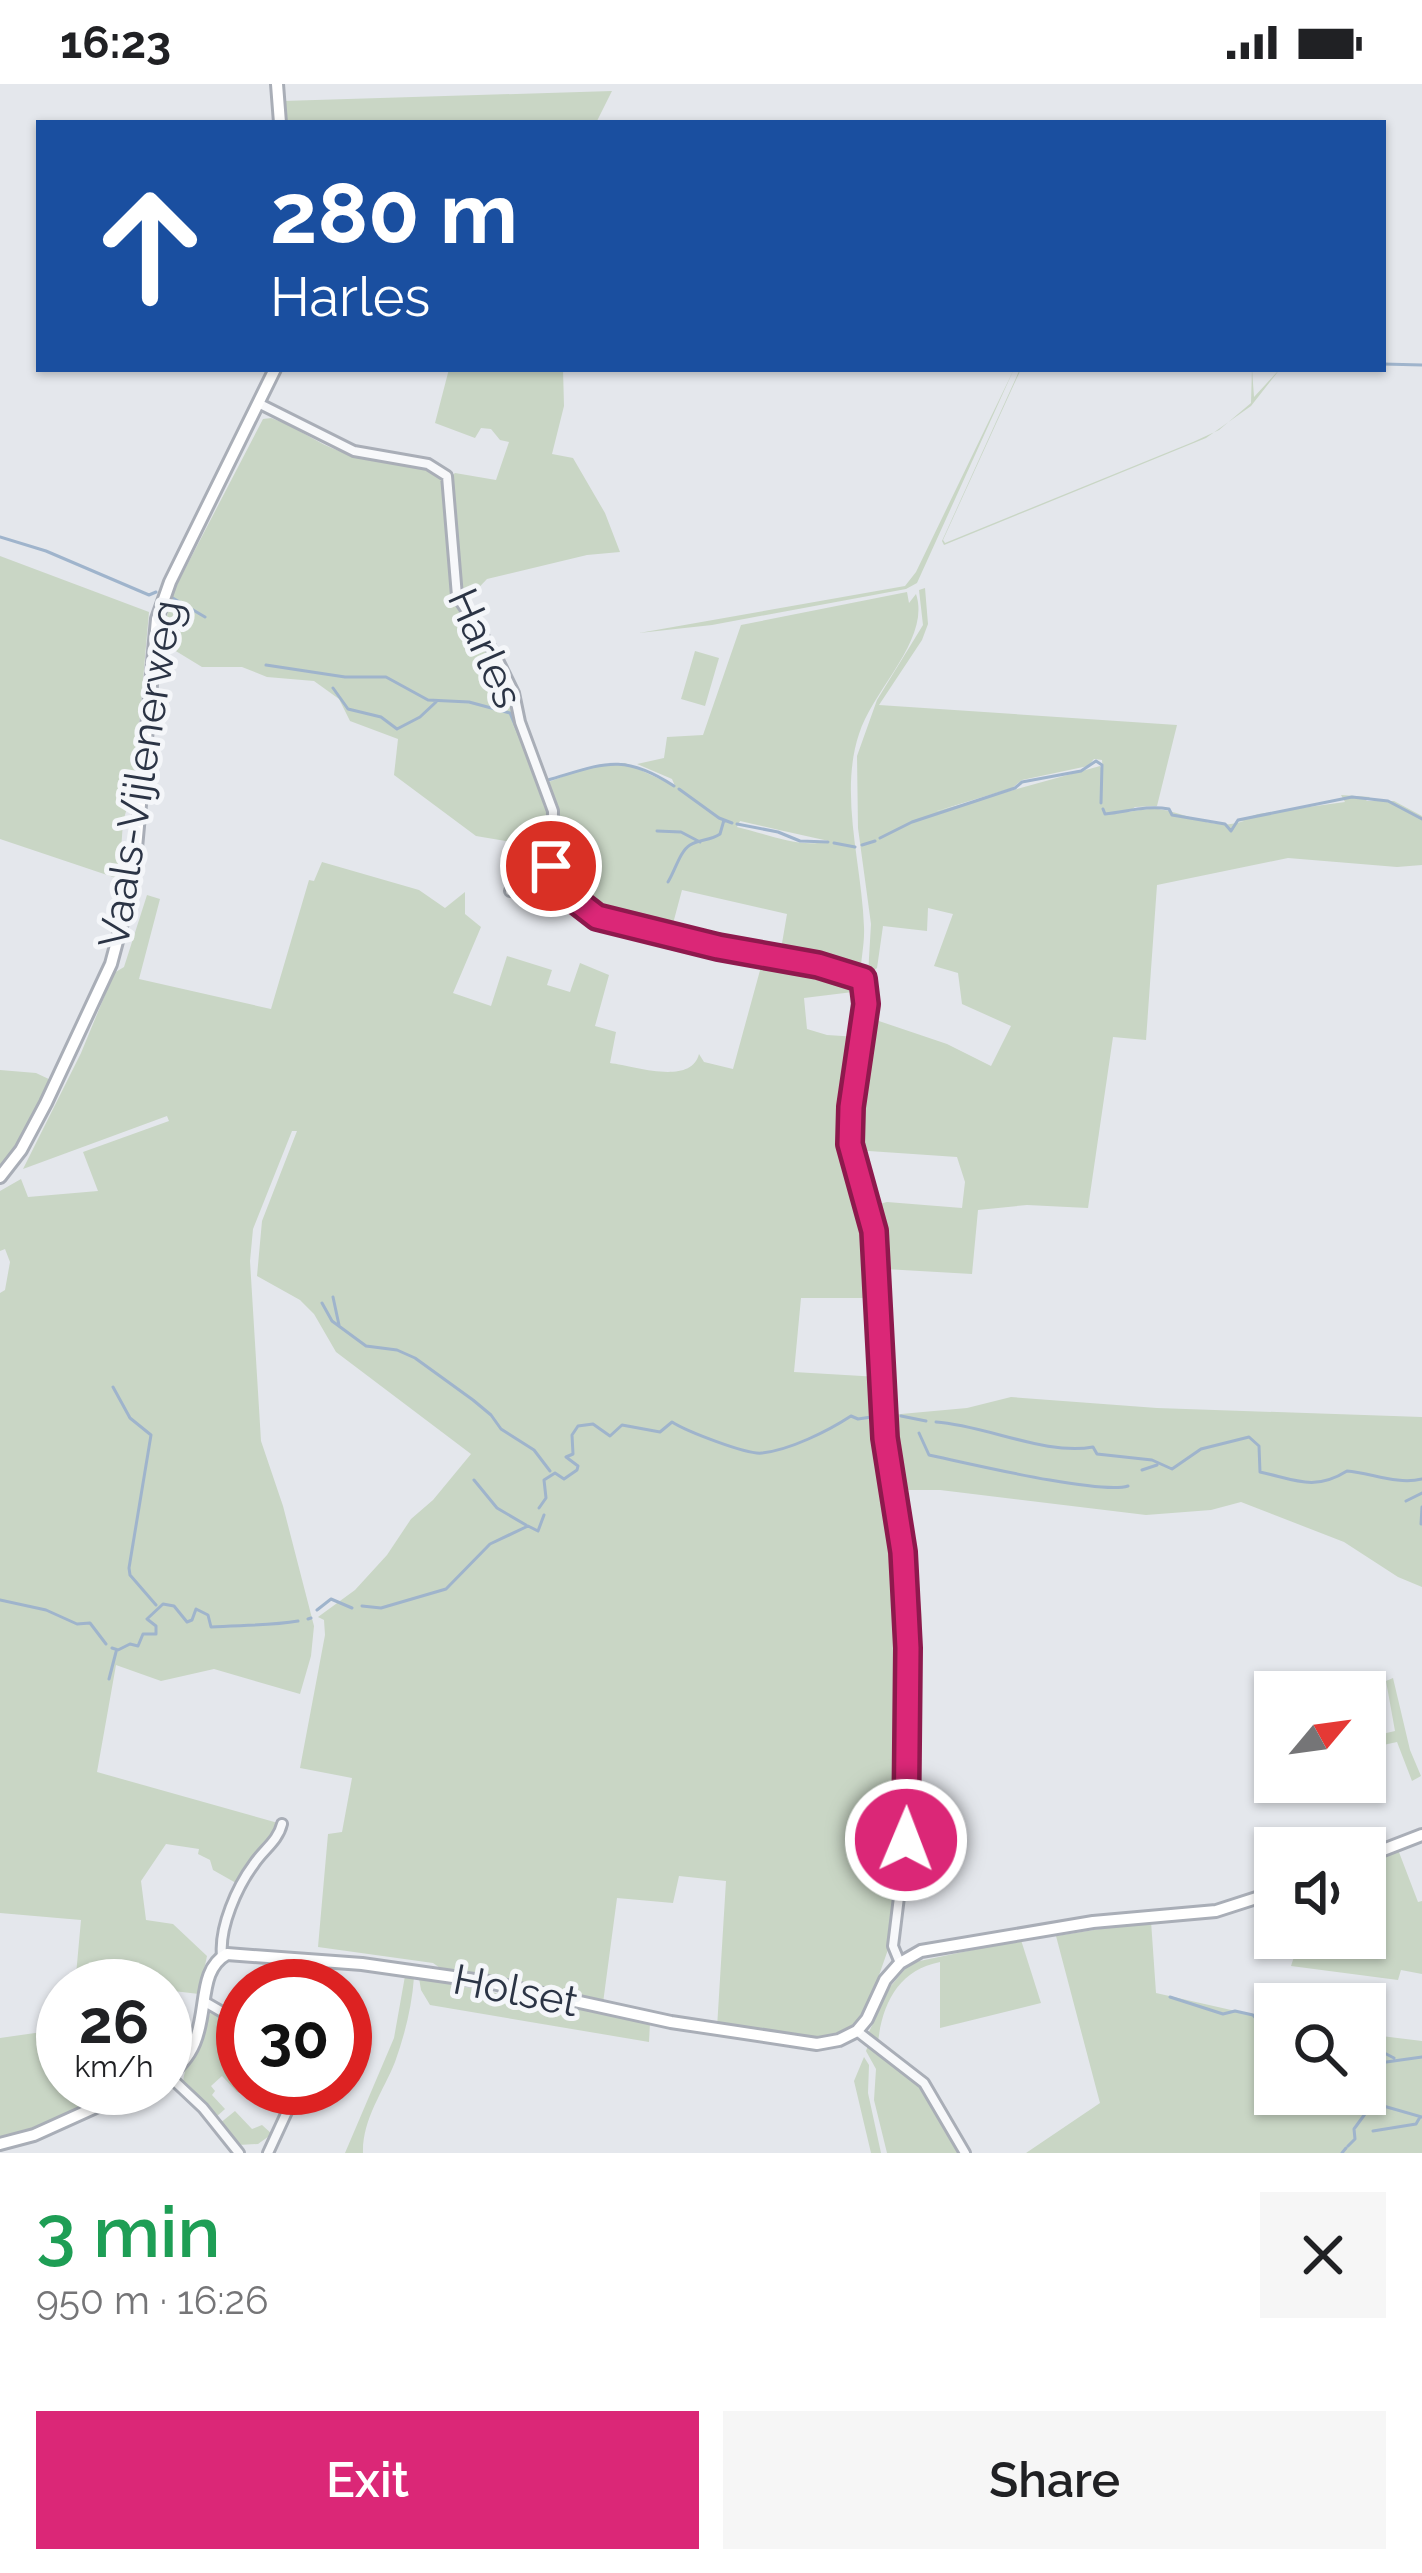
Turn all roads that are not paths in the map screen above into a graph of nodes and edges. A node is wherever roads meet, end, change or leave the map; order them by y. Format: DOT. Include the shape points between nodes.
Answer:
graph roads {
  1 [pos="277,84"];
  2 [pos="280,120"];
  3 [pos="274,372"];
  4 [pos="260,404"];
  5 [pos="554,875"];
  6 [pos="510,891"];
  7 [pos="538,893"];
  8 [pos="573,900"];
  9 [pos="0,1177"];
  10 [pos="282,1825"];
  11 [pos="1422,1835"];
  12 [pos="1386,1849"];
  13 [pos="1254,1898"];
  14 [pos="222,1956"];
  15 [pos="900,1963"];
  16 [pos="205,2002"];
  17 [pos="216,2008"];
  18 [pos="857,2031"];
  19 [pos="192,2050"];
  20 [pos="192,2098"];
  21 [pos="79,2115"];
  22 [pos="286,2115"];
  23 [pos="0,2144"];
  24 [pos="239,2153"];
  25 [pos="268,2153"];
  26 [pos="965,2153"];
  1 -- 2 [label="street"];
  3 -- 4 [label="street, Vaals-Vijlenerweg"];
  4 -- 5 [label="street, Harles" via="354,451 428,464 447,476 457,596 514,693 553,811"];
  4 -- 9 [label="street, Vaals-Vijlenerweg" via="157,619 136,848 111,964 26,1142"];
  5 -- 7 [label="street"];
  5 -- 8 [label="street"];
  6 -- 7 [label="street"];
  7 -- 8 [label="street"];
  8 -- 15 [label="street" via="611,922 863,979 850,1144 874,1231 908,1648 907,1828 893,1946"];
  10 -- 14 [label="street" via="237,1894"];
  11 -- 12 [label="street"];
  13 -- 15 [label="street" via="1202,1913 940,1946"];
  14 -- 16 [label="street" via="208,1974"];
  14 -- 18 [label="street, Holset" via="448,1976 817,2044"];
  15 -- 18 [label="street"];
  16 -- 17 [label="street"];
  16 -- 19 [label="street"];
  18 -- 26 [label="street" via="924,2083"];
  20 -- 24 [label="street"];
  21 -- 23 [label="street"];
  22 -- 25 [label="street"];
}
